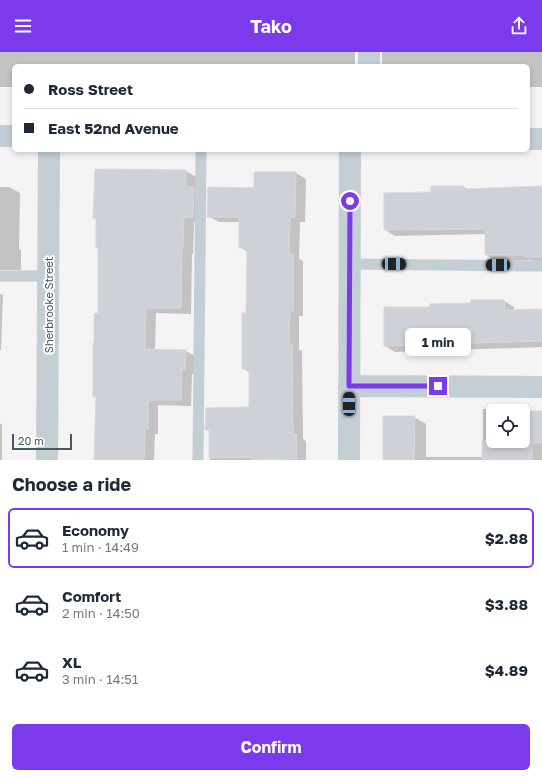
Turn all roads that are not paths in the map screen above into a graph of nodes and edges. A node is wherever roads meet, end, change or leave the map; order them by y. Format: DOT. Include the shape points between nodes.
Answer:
graph roads {
  1 [pos="369,52"];
  2 [pos="369,64"];
  3 [pos="0,136"];
  4 [pos="12,136"];
  5 [pos="530,139"];
  6 [pos="542,139"];
  7 [pos="49,152"];
  8 [pos="201,152"];
  9 [pos="350,152"];
  10 [pos="350,264"];
  11 [pos="542,266"];
  12 [pos="0,276"];
  13 [pos="48,276"];
  14 [pos="349,386"];
  15 [pos="542,386"];
  16 [pos="47,460"];
  17 [pos="198,460"];
  18 [pos="349,460"];
  1 -- 2 [label="street"];
  3 -- 4 [label="street"];
  5 -- 6 [label="street"];
  7 -- 13 [label="street, Sherbrooke Street"];
  8 -- 17 [label="lane"];
  9 -- 10 [label="street"];
  10 -- 11 [label="lane"];
  10 -- 14 [label="street"];
  12 -- 13 [label="lane"];
  13 -- 16 [label="street, Sherbrooke Street"];
  14 -- 15 [label="street"];
  14 -- 18 [label="street"];
}
